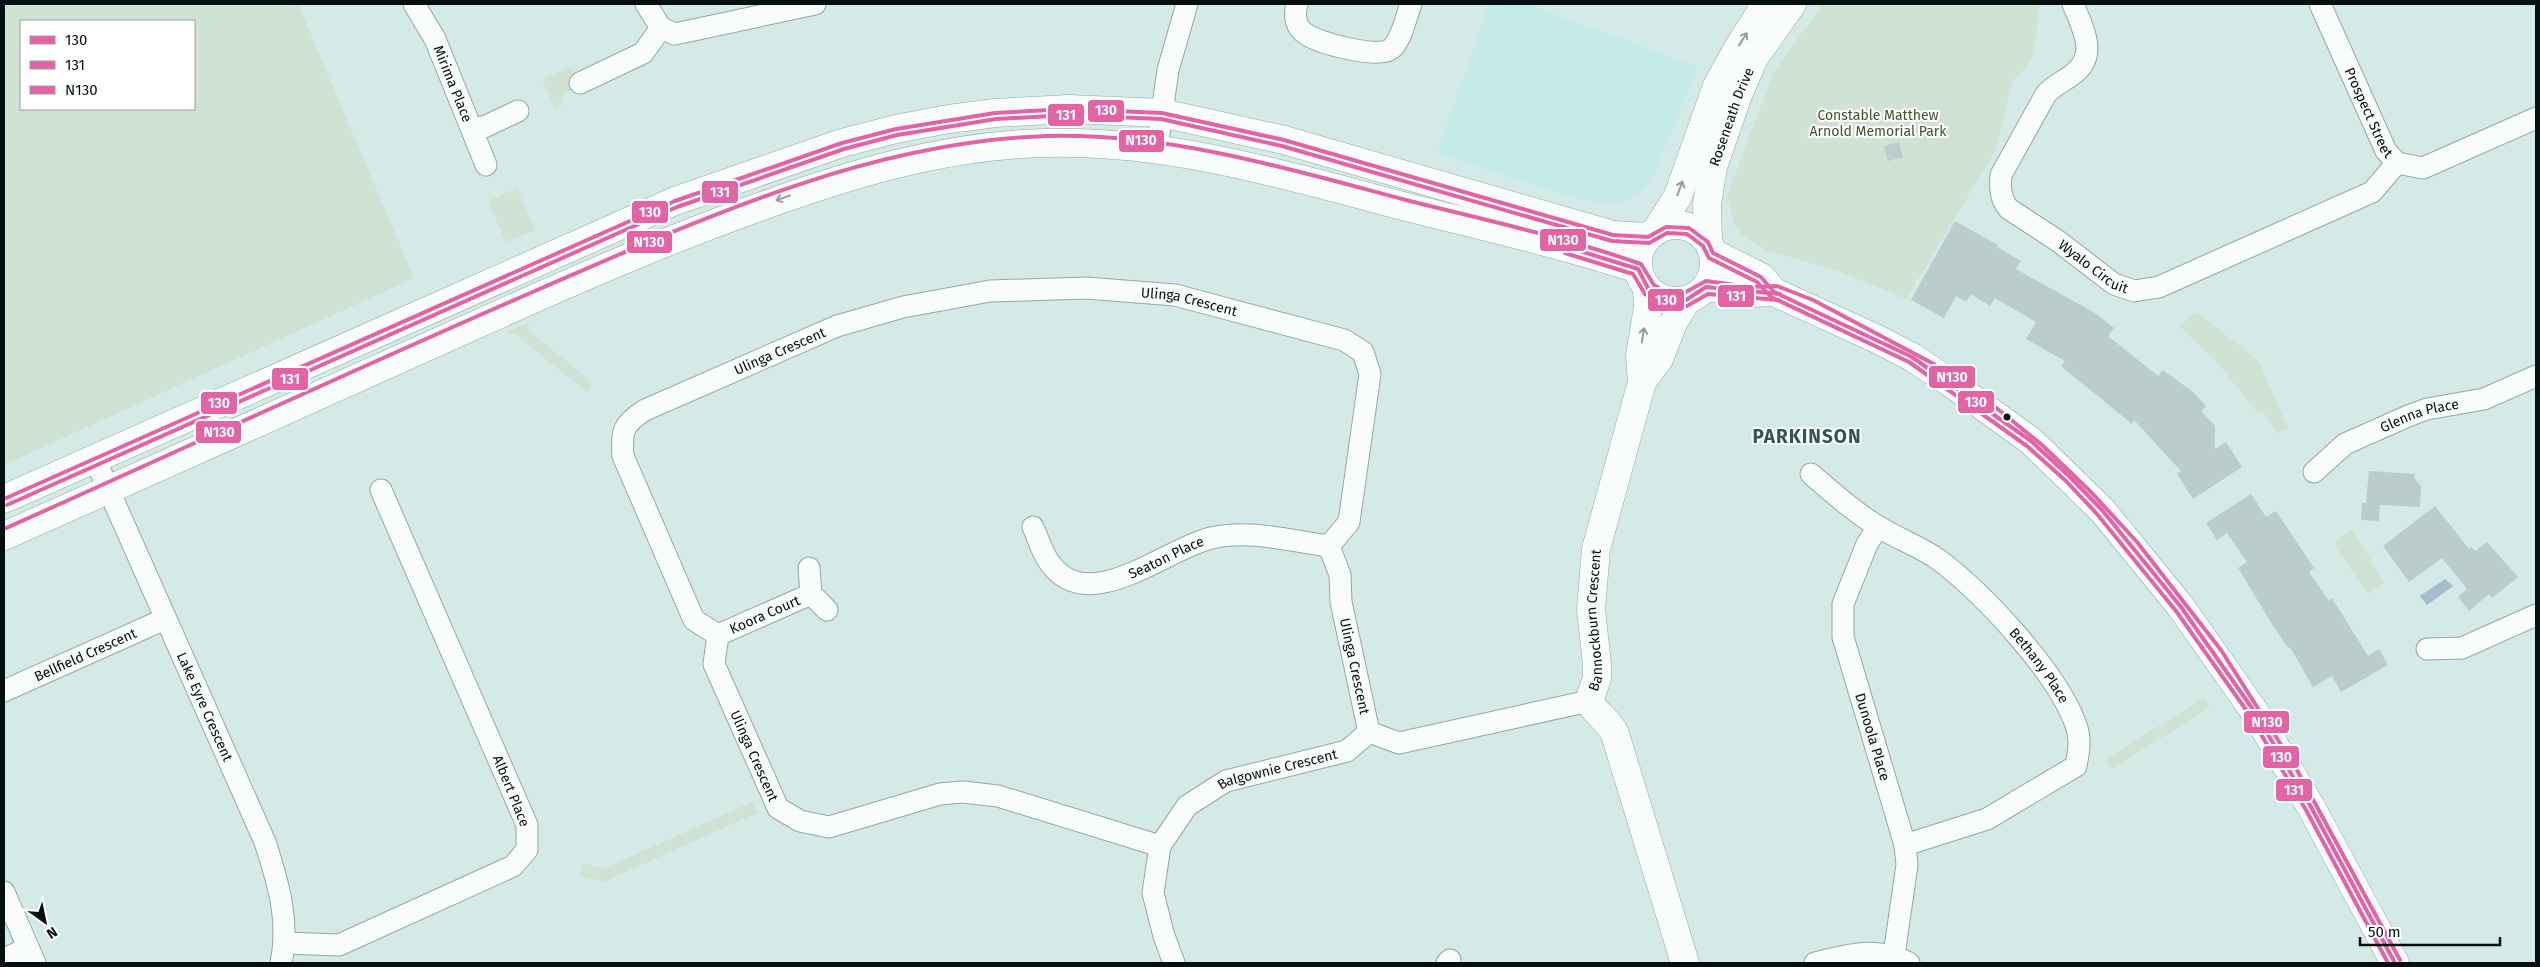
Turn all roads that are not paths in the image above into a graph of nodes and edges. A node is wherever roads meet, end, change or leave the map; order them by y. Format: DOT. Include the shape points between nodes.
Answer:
graph roads {
  1 [pos="414,4"];
  2 [pos="646,4"];
  3 [pos="815,4"];
  4 [pos="1187,4"];
  5 [pos="1297,4"];
  6 [pos="1411,4"];
  7 [pos="1766,4"];
  8 [pos="1792,4"];
  9 [pos="2073,4"];
  10 [pos="2320,4"];
  11 [pos="661,28"];
  12 [pos="580,83"];
  13 [pos="518,111"];
  14 [pos="1162,113"];
  15 [pos="2536,118"];
  16 [pos="473,128"];
  17 [pos="1157,148"];
  18 [pos="2397,163"];
  19 [pos="486,165"];
  20 [pos="1652,234"];
  21 [pos="1710,248"];
  22 [pos="1642,279"];
  23 [pos="1774,292"];
  24 [pos="1696,293"];
  25 [pos="2536,376"];
  26 [pos="1642,382"];
  27 [pos="95,459"];
  28 [pos="2314,472"];
  29 [pos="1811,474"];
  30 [pos="108,489"];
  31 [pos="380,490"];
  32 [pos="4,500"];
  33 [pos="1033,527"];
  34 [pos="1878,527"];
  35 [pos="4,536"];
  36 [pos="1329,546"];
  37 [pos="809,568"];
  38 [pos="811,594"];
  39 [pos="827,610"];
  40 [pos="2536,615"];
  41 [pos="165,619"];
  42 [pos="718,635"];
  43 [pos="2427,649"];
  44 [pos="4,691"];
  45 [pos="1589,701"];
  46 [pos="1369,732"];
  47 [pos="1905,845"];
  48 [pos="1160,846"];
  49 [pos="4,892"];
  50 [pos="283,953"];
  51 [pos="32,956"];
  52 [pos="4,959"];
  53 [pos="1901,959"];
  54 [pos="1174,963"];
  55 [pos="1684,963"];
  56 [pos="1815,963"];
  57 [pos="2395,963"];
  1 -- 16 [label="street, Mirima Place" via="435,39"];
  2 -- 11 [label="street"];
  3 -- 11 [label="street" via="675,34"];
  4 -- 14 [label="street" via="1168,70"];
  5 -- 6 [label="street" via="1294,12 1298,25 1306,34 1358,52 1379,53 1390,49 1397,39"];
  20 -- 7 [label="main road, Roseneath Drive, one-way" via="1678,196 1717,86"];
  8 -- 21 [label="main road, Roseneath Drive" via="1754,58 1713,167 1707,204"];
  9 -- 18 [label="street, Wyalo Circuit" via="2089,46 2085,62 2046,94 2001,175 2000,185 2004,203 2009,209 2114,284 2134,291 2159,288 2372,192"];
  10 -- 18 [label="street, Prospect Street" via="2386,151"];
  11 -- 12 [label="street" via="642,53"];
  13 -- 16 [label="street" via="484,127"];
  14 -- 17 [label="street"];
  14 -- 20 [label="main road" via="1284,140 1612,234"];
  14 -- 27 [label="main road" via="1069,109 995,113 896,128 842,143 675,201"];
  15 -- 18 [label="street, Prospect Street" via="2423,168"];
  16 -- 19 [label="street, Mirima Place"];
  17 -- 22 [label="main road" via="1270,171 1579,250"];
  17 -- 30 [label="main road, one-way" via="1104,143 1005,144 927,156 844,177 708,226 583,277"];
  20 -- 21 [label="main road" via="1678,225 1689,228"];
  20 -- 22 [label="main road" via="1638,258"];
  21 -- 23 [label="main road" via="1761,277"];
  21 -- 24 [label="main road" via="1714,266 1712,277"];
  22 -- 24 [label="main road" via="1664,300"];
  26 -- 22 [label="main road, Bannockburn Crescent, one-way" via="1640,356 1648,307"];
  23 -- 24 [label="main road"];
  23 -- 57 [label="main road" via="1912,357 2031,441 2102,510 2181,607 2254,712 2311,807"];
  24 -- 26 [label="main road, Bannockburn Crescent" via="1673,323 1659,359"];
  25 -- 28 [label="street, Glenna Place" via="2484,399 2427,408 2408,416 2345,444"];
  26 -- 45 [label="main road, Bannockburn Crescent" via="1596,549 1591,609 1597,672"];
  27 -- 30 [label="street, Lake Eyre Crescent"];
  27 -- 32 [label="main road"];
  29 -- 34 [label="street, Bethany Place"];
  30 -- 35 [label="main road"];
  30 -- 41 [label="street, Lake Eyre Crescent"];
  31 -- 50 [label="street, Albert Place" via="527,825 527,850 513,866 339,945"];
  33 -- 36 [label="street, Seaton Place" via="1049,562 1066,579 1091,585 1122,577 1211,538 1243,534"];
  34 -- 47 [label="street, Dunoola Place" via="1867,544 1843,604 1843,637"];
  34 -- 47 [label="street, Bethany Place" via="1938,560 1979,594 2016,635 2061,694 2076,726 2080,747 2076,766 1987,819"];
  36 -- 42 [label="street, Ulinga Crescent" via="1348,522 1370,374 1363,352 1344,340 1175,295 1086,288 990,291 902,307 837,326 632,418 621,434 623,456 694,620"];
  36 -- 46 [label="street, Ulinga Crescent" via="1340,575 1342,602"];
  37 -- 38 [label="street, Koora Court"];
  38 -- 39 [label="street, Koora Court"];
  38 -- 42 [label="street, Koora Court"];
  40 -- 43 [label="street" via="2462,648"];
  41 -- 44 [label="street, Bellfield Crescent"];
  41 -- 50 [label="street, Lake Eyre Crescent" via="265,842 284,912"];
  42 -- 48 [label="street, Ulinga Crescent" via="714,664 772,798 778,808 800,821 829,827 940,794 963,792 998,796"];
  45 -- 46 [label="street" via="1399,743"];
  45 -- 55 [label="main road, Bannockburn Crescent" via="1611,724 1615,734"];
  46 -- 48 [label="street, Balgownie Crescent" via="1347,751 1226,781 1187,806"];
  47 -- 53 [label="street, Dunoola Place" via="1907,865"];
  48 -- 54 [label="street, Balgownie Crescent" via="1153,892"];
  49 -- 51 [label="street"];
  51 -- 52 [label="street"];
  53 -- 56 [label="street" via="1854,953"];
}
